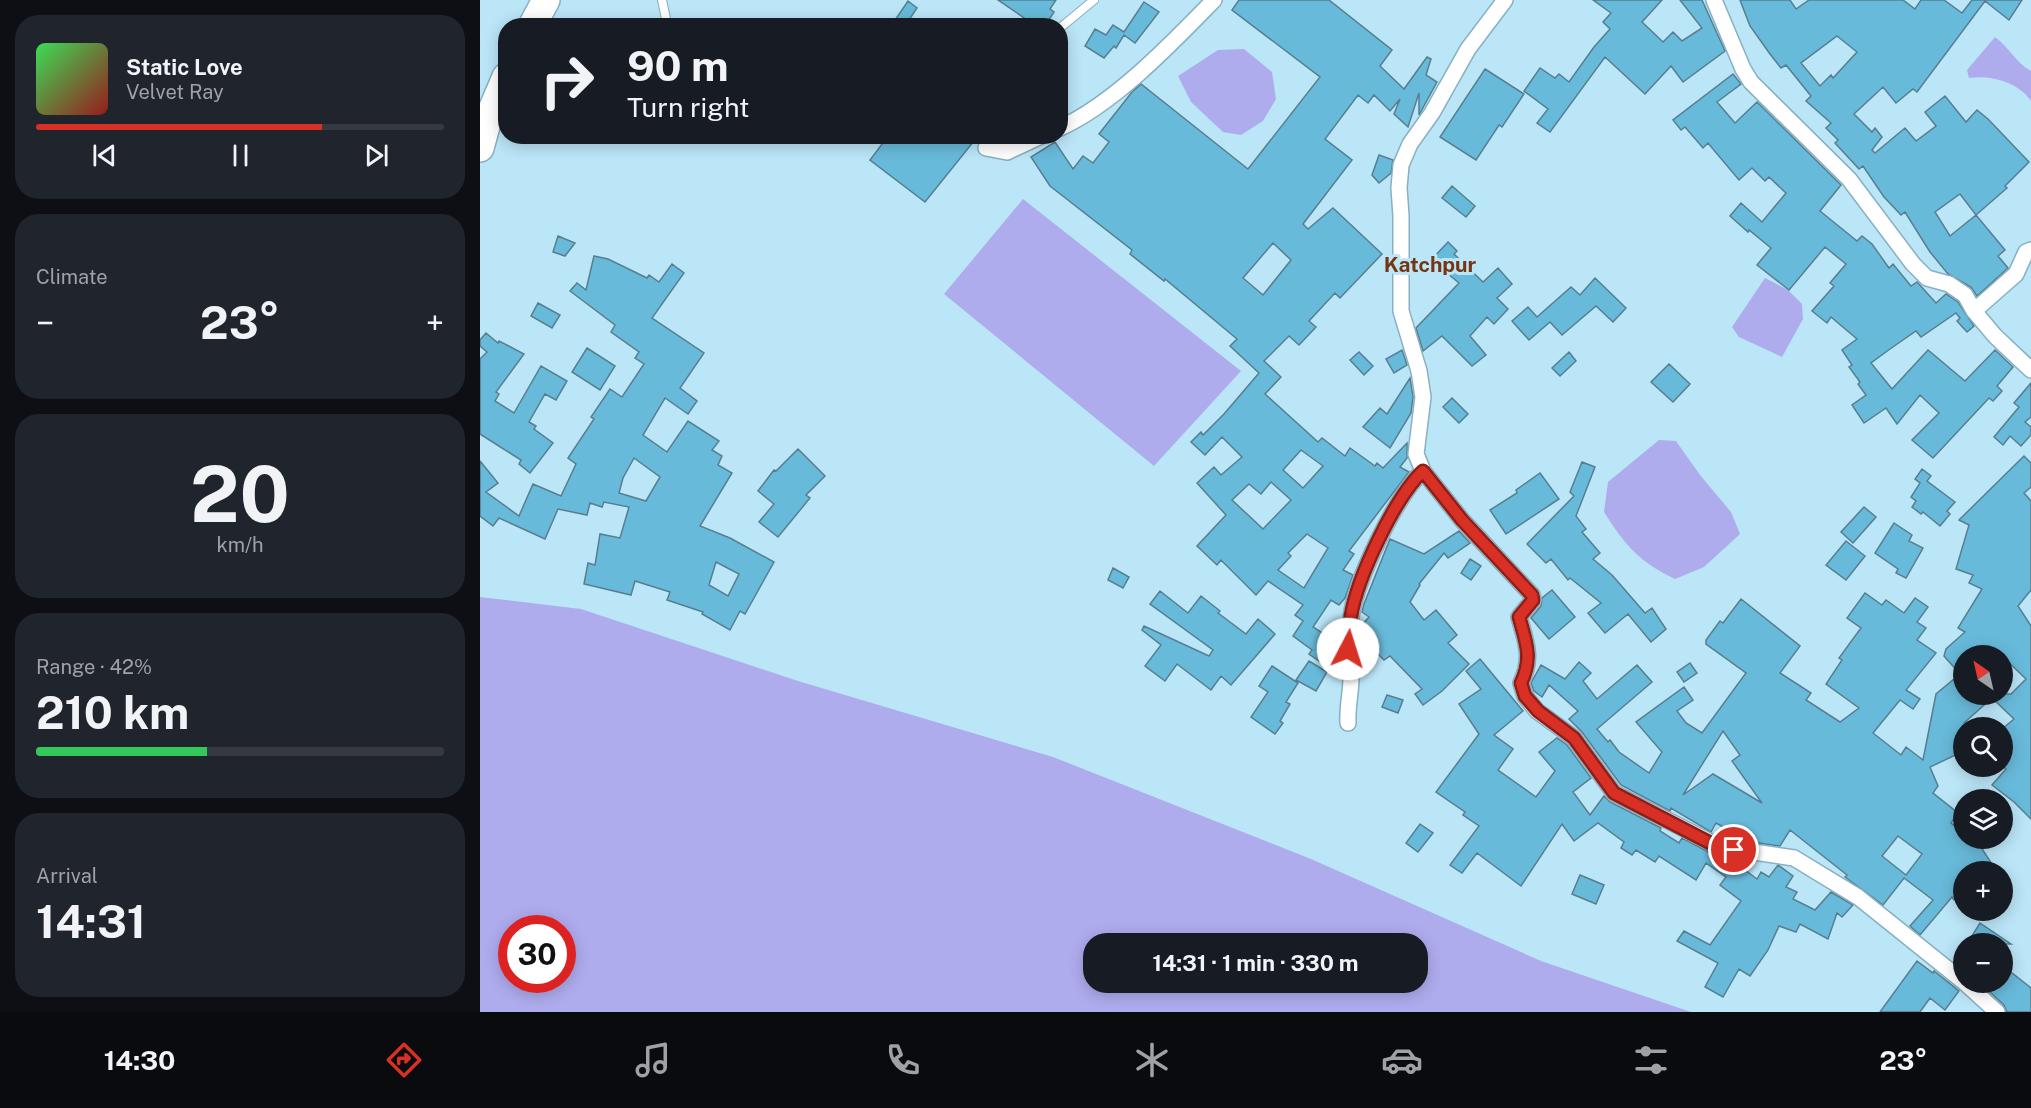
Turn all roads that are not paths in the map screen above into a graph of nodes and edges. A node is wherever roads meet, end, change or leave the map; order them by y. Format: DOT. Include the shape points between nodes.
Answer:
graph roads {
  1 [pos="546,0"];
  2 [pos="662,0"];
  3 [pos="1094,0"];
  4 [pos="1214,0"];
  5 [pos="1505,0"];
  6 [pos="1714,0"];
  7 [pos="536,18"];
  8 [pos="666,18"];
  9 [pos="1068,21"];
  10 [pos="498,95"];
  11 [pos="1068,124"];
  12 [pos="1024,144"];
  13 [pos="480,148"];
  14 [pos="986,148"];
  15 [pos="2031,250"];
  16 [pos="1974,311"];
  17 [pos="2031,370"];
  18 [pos="1423,471"];
  19 [pos="1348,723"];
  20 [pos="1953,973"];
  21 [pos="1976,993"];
  22 [pos="1997,1012"];
  1 -- 7 [label="highway"];
  2 -- 8 [label="lane"];
  3 -- 9 [label="lane"];
  4 -- 11 [label="street" via="1164,51 1083,117"];
  5 -- 18 [label="street" via="1468,49 1401,165 1401,310 1423,398 1416,454"];
  6 -- 16 [label="street" via="1751,82 1849,179 1927,279 1949,284 1965,296"];
  10 -- 13 [label="highway"];
  12 -- 14 [label="street" via="1007,152"];
  15 -- 16 [label="street" via="2026,252 2016,274"];
  16 -- 17 [label="street"];
  18 -- 19 [label="street" via="1397,504 1351,615"];
  18 -- 20 [label="street" via="1462,520 1532,595 1533,600 1519,617 1528,644 1527,672 1521,683 1525,696 1574,738 1614,793 1720,848 1794,858 1858,897"];
  21 -- 22 [label="street"];
}
